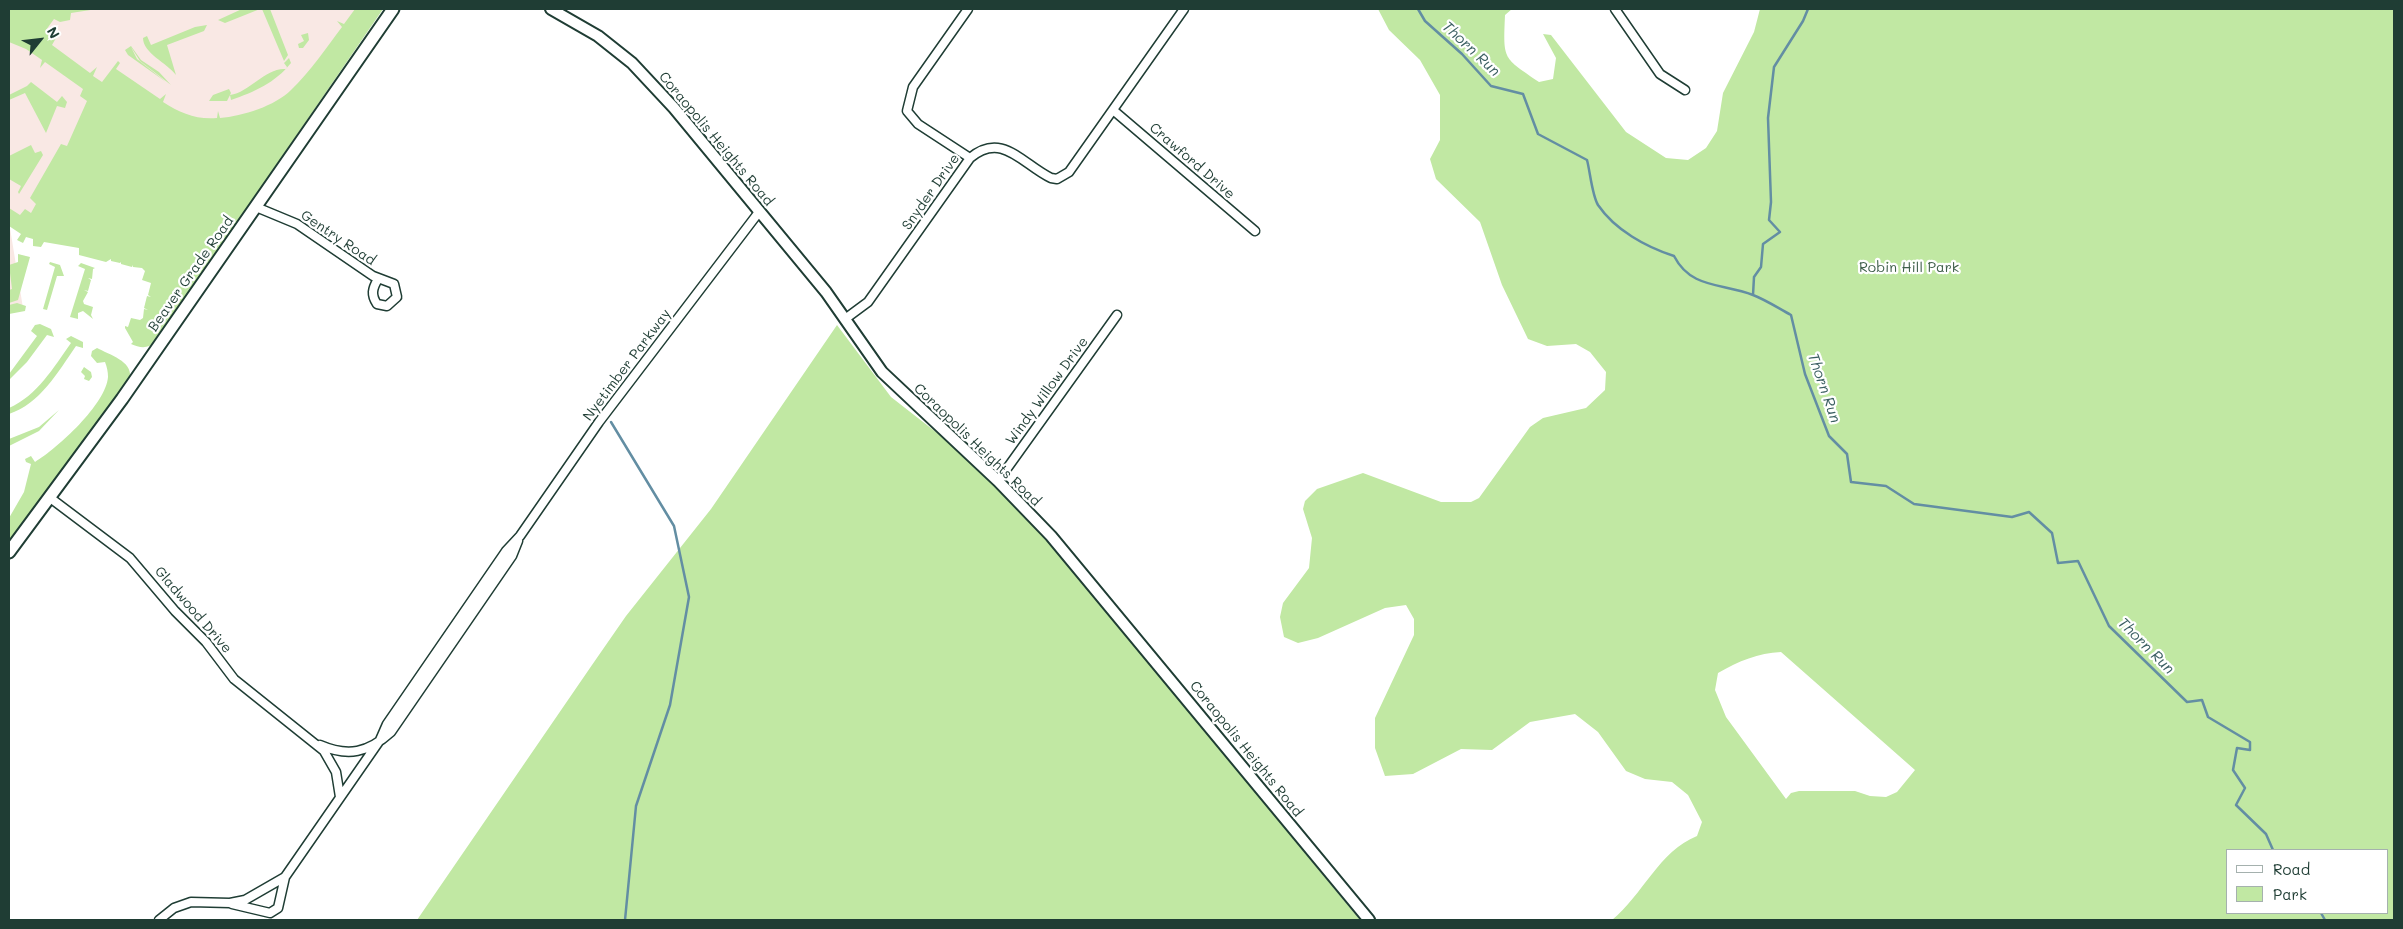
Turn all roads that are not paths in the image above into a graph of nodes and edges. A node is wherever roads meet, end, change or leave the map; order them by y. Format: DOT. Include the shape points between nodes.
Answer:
graph roads {
  1 [pos="393,9"];
  2 [pos="551,9"];
  3 [pos="968,9"];
  4 [pos="1184,9"];
  5 [pos="1615,9"];
  6 [pos="1685,90"];
  7 [pos="1114,110"];
  8 [pos="970,158"];
  9 [pos="256,207"];
  10 [pos="760,212"];
  11 [pos="1255,232"];
  12 [pos="378,279"];
  13 [pos="1117,315"];
  14 [pos="845,319"];
  15 [pos="998,481"];
  16 [pos="49,497"];
  17 [pos="9,552"];
  18 [pos="380,740"];
  19 [pos="316,743"];
  20 [pos="340,797"];
  21 [pos="285,877"];
  22 [pos="230,904"];
  23 [pos="159,920"];
  24 [pos="1369,920"];
  1 -- 9 [label="main road, Beaver Grade Road"];
  2 -- 10 [label="street, Coraopolis Heights Road" via="598,36 632,63 674,108"];
  3 -- 8 [label="street" via="913,87 907,111 918,124"];
  4 -- 7 [label="street, Snyder Drive"];
  5 -- 6 [label="street" via="1660,74"];
  7 -- 8 [label="street, Snyder Drive" via="1074,167 1057,180 1043,175 998,146 985,148"];
  7 -- 11 [label="street, Crawford Drive"];
  8 -- 14 [label="street, Snyder Drive" via="876,292 864,306"];
  9 -- 12 [label="street, Gentry Road" via="297,224"];
  9 -- 16 [label="main road, Beaver Grade Road"];
  10 -- 14 [label="street, Coraopolis Heights Road"];
  10 -- 18 [label="street, Nyetimber Parkway" via="599,422 411,704 394,728"];
  13 -- 15 [label="street, Windy Willow Drive"];
  14 -- 15 [label="street, Coraopolis Heights Road" via="882,372"];
  15 -- 24 [label="street, Coraopolis Heights Road" via="1087,577"];
  16 -- 17 [label="main road, Beaver Grade Road"];
  16 -- 19 [label="street, Gladwood Drive" via="130,558 206,642 234,679"];
  18 -- 19 [label="street, Gladwood Drive" via="351,753"];
  18 -- 20 [label="street, Nyetimber Parkway"];
  19 -- 20 [label="street, Gladwood Drive" via="336,772"];
  20 -- 21 [label="street, Nyetimber Parkway"];
  21 -- 22 [label="street" via="245,900"];
  21 -- 22 [label="street" via="278,908 270,913"];
  22 -- 23 [label="street" via="191,902 174,908"];
}
